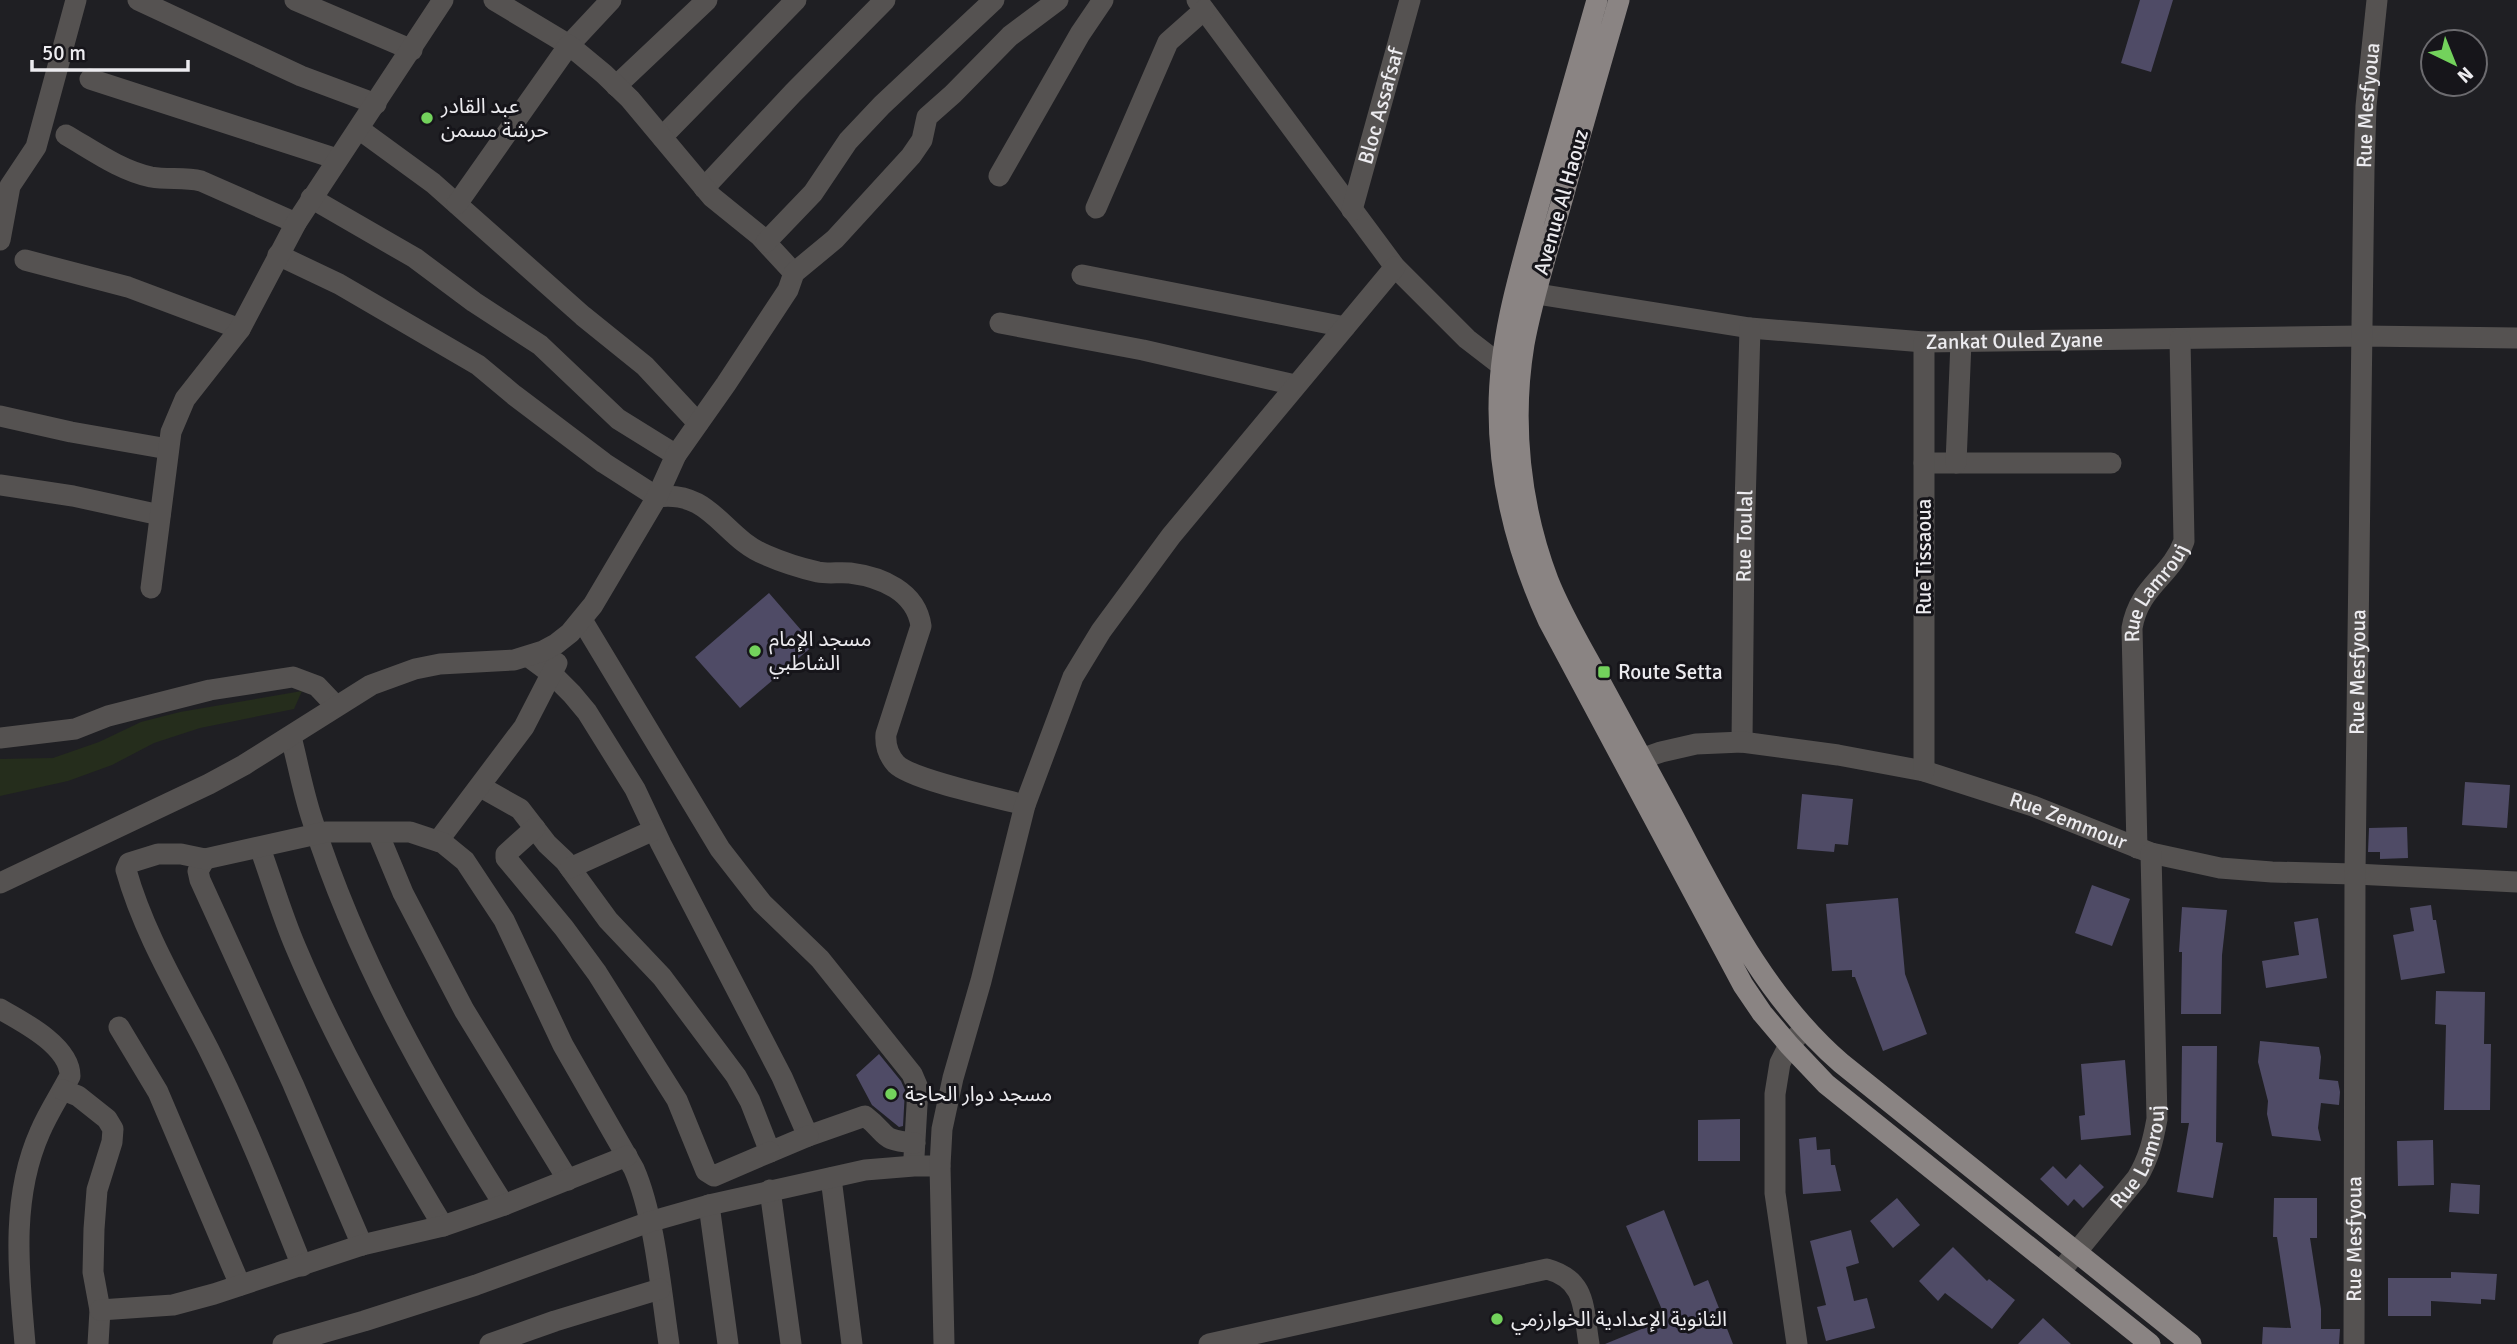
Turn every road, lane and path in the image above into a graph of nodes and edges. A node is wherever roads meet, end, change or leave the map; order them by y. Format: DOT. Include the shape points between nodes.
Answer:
graph roads {
  1 [pos="76,0"];
  2 [pos="138,0"];
  3 [pos="295,0"];
  4 [pos="443,0"];
  5 [pos="494,0"];
  6 [pos="611,0"];
  7 [pos="707,0"];
  8 [pos="796,0"];
  9 [pos="885,0"];
  10 [pos="994,0"];
  11 [pos="1058,0"];
  12 [pos="1102,0"];
  13 [pos="1410,0"];
  14 [pos="1597,0"];
  15 [pos="1619,0"];
  16 [pos="2377,0"];
  17 [pos="1201,5"];
  18 [pos="523,7"];
  19 [pos="569,45"];
  20 [pos="412,50"];
  21 [pos="90,79"];
  22 [pos="616,86"];
  23 [pos="376,104"];
  24 [pos="359,129"];
  25 [pos="66,135"];
  26 [pos="662,137"];
  27 [pos="337,159"];
  28 [pos="999,176"];
  29 [pos="704,188"];
  30 [pos="311,198"];
  31 [pos="457,204"];
  32 [pos="1096,208"];
  33 [pos="1352,210"];
  34 [pos="296,223"];
  35 [pos="0,240"];
  36 [pos="766,242"];
  37 [pos="278,255"];
  38 [pos="25,260"];
  39 [pos="1395,267"];
  40 [pos="794,273"];
  41 [pos="1083,275"];
  42 [pos="1526,292"];
  43 [pos="1000,323"];
  44 [pos="1345,327"];
  45 [pos="1750,328"];
  46 [pos="240,329"];
  47 [pos="2363,336"];
  48 [pos="2517,338"];
  49 [pos="2180,340"];
  50 [pos="1924,342"];
  51 [pos="1961,342"];
  52 [pos="1502,366"];
  53 [pos="1295,386"];
  54 [pos="1509,406"];
  55 [pos="0,416"];
  56 [pos="698,423"];
  57 [pos="168,449"];
  58 [pos="676,455"];
  59 [pos="1924,463"];
  60 [pos="1956,463"];
  61 [pos="2111,463"];
  62 [pos="0,485"];
  63 [pos="657,497"];
  64 [pos="160,515"];
  65 [pos="151,588"];
  66 [pos="576,626"];
  67 [pos="529,657"];
  68 [pos="552,674"];
  69 [pos="335,705"];
  70 [pos="291,737"];
  71 [pos="0,738"];
  72 [pos="1742,742"];
  73 [pos="1634,761"];
  74 [pos="1924,771"];
  75 [pos="481,787"];
  76 [pos="1025,805"];
  77 [pos="535,828"];
  78 [pos="654,830"];
  79 [pos="378,833"];
  80 [pos="317,834"];
  81 [pos="438,841"];
  82 [pos="260,848"];
  83 [pos="2144,851"];
  84 [pos="205,859"];
  85 [pos="570,868"];
  86 [pos="2355,874"];
  87 [pos="0,883"];
  88 [pos="2517,883"];
  89 [pos="0,1009"];
  90 [pos="119,1027"];
  91 [pos="1804,1029"];
  92 [pos="1789,1045"];
  93 [pos="63,1090"];
  94 [pos="808,1136"];
  95 [pos="915,1143"];
  96 [pos="770,1152"];
  97 [pos="627,1156"];
  98 [pos="914,1166"];
  99 [pos="940,1166"];
  100 [pos="831,1178"];
  101 [pos="568,1180"];
  102 [pos="770,1190"];
  103 [pos="503,1205"];
  104 [pos="709,1205"];
  105 [pos="649,1222"];
  106 [pos="443,1226"];
  107 [pos="362,1245"];
  108 [pos="2076,1252"];
  109 [pos="302,1266"];
  110 [pos="2060,1272"];
  111 [pos="240,1286"];
  112 [pos="660,1289"];
  113 [pos="100,1311"];
  114 [pos="25,1344"];
  115 [pos="98,1344"];
  116 [pos="283,1344"];
  117 [pos="490,1344"];
  118 [pos="669,1344"];
  119 [pos="728,1344"];
  120 [pos="791,1344"];
  121 [pos="852,1344"];
  122 [pos="944,1344"];
  123 [pos="1209,1344"];
  124 [pos="1589,1344"];
  125 [pos="1797,1344"];
  126 [pos="2150,1344"];
  127 [pos="2191,1344"];
  128 [pos="2354,1344"];
  1 -- 35 [label="street" via="36,147 10,186"];
  2 -- 23 [label="street" via="301,76"];
  3 -- 20 [label="street"];
  4 -- 20 [label="street"];
  5 -- 18 [label="street"];
  6 -- 19 [label="street"];
  7 -- 22 [label="street"];
  8 -- 26 [label="street"];
  9 -- 29 [label="street"];
  10 -- 36 [label="street" via="848,141 813,193"];
  11 -- 40 [label="street" via="1010,36 927,117 922,140 911,156 835,239"];
  12 -- 28 [label="street"];
  13 -- 33 [label="street, Bloc Assafsaf"];
  14 -- 42 [label="main road, Avenue Al Haouz"];
  15 -- 42 [label="main road, Avenue Al Haouz"];
  16 -- 47 [label="street, Rue Mesfyoua" via="2366,106"];
  17 -- 32 [label="street" via="1168,42"];
  17 -- 33 [label="street"];
  18 -- 19 [label="street"];
  19 -- 22 [label="street"];
  19 -- 31 [label="street"];
  20 -- 23 [label="street"];
  21 -- 27 [label="street"];
  22 -- 26 [label="street"];
  23 -- 24 [label="street"];
  24 -- 27 [label="street"];
  24 -- 31 [label="street"];
  25 -- 34 [label="street" via="136,173 201,181"];
  26 -- 29 [label="street"];
  27 -- 30 [label="street"];
  29 -- 36 [label="street"];
  30 -- 34 [label="street"];
  30 -- 58 [label="street" via="415,258 540,345 618,419"];
  31 -- 56 [label="street" via="645,366"];
  33 -- 39 [label="street"];
  34 -- 37 [label="street"];
  36 -- 40 [label="street"];
  37 -- 46 [label="street"];
  37 -- 63 [label="street" via="339,284 478,365 604,463"];
  38 -- 46 [label="street" via="128,287"];
  39 -- 44 [label="street"];
  39 -- 52 [label="street" via="1467,339"];
  40 -- 56 [label="street" via="788,290"];
  41 -- 44 [label="street"];
  42 -- 45 [label="street, Zankat Ouled Zyane"];
  42 -- 52 [label="main road, Avenue Al Haouz"];
  42 -- 54 [label="main road, Avenue Al Haouz" via="1525,342"];
  43 -- 53 [label="street"];
  44 -- 53 [label="street"];
  45 -- 50 [label="street, Zankat Ouled Zyane"];
  45 -- 72 [label="street, Rue Toulal"];
  46 -- 57 [label="street" via="184,399"];
  47 -- 48 [label="street, Zankat Ouled Zyane"];
  47 -- 49 [label="street, Zankat Ouled Zyane"];
  47 -- 86 [label="street, Rue Mesfyoua"];
  49 -- 51 [label="street, Zankat Ouled Zyane"];
  49 -- 83 [label="street, Rue Lamrouj" via="2184,541 2175,561 2139,603 2132,628"];
  50 -- 51 [label="street, Zankat Ouled Zyane"];
  50 -- 59 [label="street, Rue Tissaoua"];
  51 -- 60 [label="street"];
  52 -- 54 [label="main road, Avenue Al Haouz"];
  53 -- 76 [label="street" via="1171,536 1101,631 1073,677"];
  54 -- 73 [label="main road" via="1502,464 1523,559 1548,620"];
  55 -- 57 [label="street"];
  56 -- 58 [label="street"];
  57 -- 64 [label="street"];
  58 -- 63 [label="street"];
  59 -- 60 [label="street"];
  59 -- 74 [label="street, Rue Tissaoua"];
  60 -- 61 [label="street"];
  62 -- 64 [label="street"];
  63 -- 66 [label="street"];
  63 -- 76 [label="street" via="671,495 698,502 764,555 819,573 880,579 902,592 913,602 921,626 886,734 890,754 898,766 915,775"];
  64 -- 65 [label="street"];
  66 -- 67 [label="street" via="556,644"];
  66 -- 68 [label="street"];
  66 -- 95 [label="street" via="743,881 820,960 912,1074 918,1088"];
  67 -- 68 [label="street"];
  67 -- 69 [label="street" via="415,669"];
  68 -- 75 [label="street" via="524,727"];
  68 -- 78 [label="street" via="587,712"];
  69 -- 70 [label="street"];
  69 -- 71 [label="street" via="317,686 293,677 209,690 75,729"];
  70 -- 80 [label="street"];
  70 -- 87 [label="street" via="209,784"];
  72 -- 73 [label="street, Rue Zemmour" via="1696,744"];
  72 -- 74 [label="street, Rue Zemmour"];
  73 -- 91 [label="main road" via="1756,966"];
  73 -- 92 [label="main road" via="1744,985"];
  74 -- 83 [label="street, Rue Zemmour" via="2033,806"];
  75 -- 77 [label="street" via="520,809"];
  75 -- 81 [label="street"];
  76 -- 99 [label="street" via="953,1078"];
  77 -- 85 [label="street"];
  77 -- 96 [label="street" via="506,858 597,974 677,1100 706,1171 714,1176"];
  78 -- 85 [label="street"];
  78 -- 94 [label="street"];
  79 -- 80 [label="street"];
  79 -- 81 [label="street" via="410,832"];
  79 -- 101 [label="street" via="403,893 464,1010"];
  80 -- 82 [label="street"];
  80 -- 103 [label="street" via="380,989 425,1076"];
  81 -- 97 [label="street" via="465,861 504,920 563,1045"];
  82 -- 84 [label="street"];
  82 -- 106 [label="street" via="323,1009 395,1147"];
  83 -- 86 [label="street, Rue Zemmour" via="2220,868"];
  83 -- 108 [label="street, Rue Lamrouj" via="2157,1119 2153,1144 2137,1178"];
  84 -- 107 [label="street" via="198,871 200,880"];
  84 -- 109 [label="street" via="158,854 129,863 126,870 150,936 224,1083"];
  85 -- 96 [label="street" via="608,920 662,977 736,1076"];
  86 -- 88 [label="street, Rue Zemmour"];
  86 -- 128 [label="street, Rue Mesfyoua"];
  89 -- 93 [label="street" via="40,1031 65,1058 71,1076"];
  90 -- 111 [label="street" via="158,1092"];
  91 -- 92 [label="street"];
  91 -- 108 [label="main road"];
  92 -- 110 [label="main road" via="1826,1084"];
  92 -- 125 [label="street" via="1780,1063 1775,1094 1775,1193"];
  93 -- 113 [label="street" via="78,1096 113,1129 95,1216 93,1272"];
  93 -- 114 [label="street" via="37,1140 23,1195 19,1273"];
  94 -- 95 [label="street" via="866,1116 890,1139"];
  94 -- 96 [label="street"];
  95 -- 98 [label="street"];
  97 -- 101 [label="street"];
  97 -- 105 [label="street" via="640,1182"];
  98 -- 99 [label="street"];
  98 -- 100 [label="street"];
  99 -- 122 [label="street"];
  100 -- 102 [label="street"];
  100 -- 121 [label="street"];
  101 -- 103 [label="street"];
  102 -- 104 [label="street"];
  102 -- 120 [label="street"];
  103 -- 106 [label="street"];
  104 -- 105 [label="street"];
  104 -- 119 [label="street"];
  105 -- 112 [label="street"];
  105 -- 116 [label="street" via="463,1289"];
  106 -- 107 [label="street"];
  107 -- 109 [label="street"];
  108 -- 110 [label="street, Rue Lamrouj"];
  108 -- 127 [label="main road"];
  109 -- 111 [label="street"];
  110 -- 126 [label="main road"];
  111 -- 113 [label="street" via="173,1305"];
  112 -- 117 [label="street"];
  112 -- 118 [label="street"];
  113 -- 115 [label="street"];
  123 -- 124 [label="street" via="1547,1269 1576,1286"];
}
